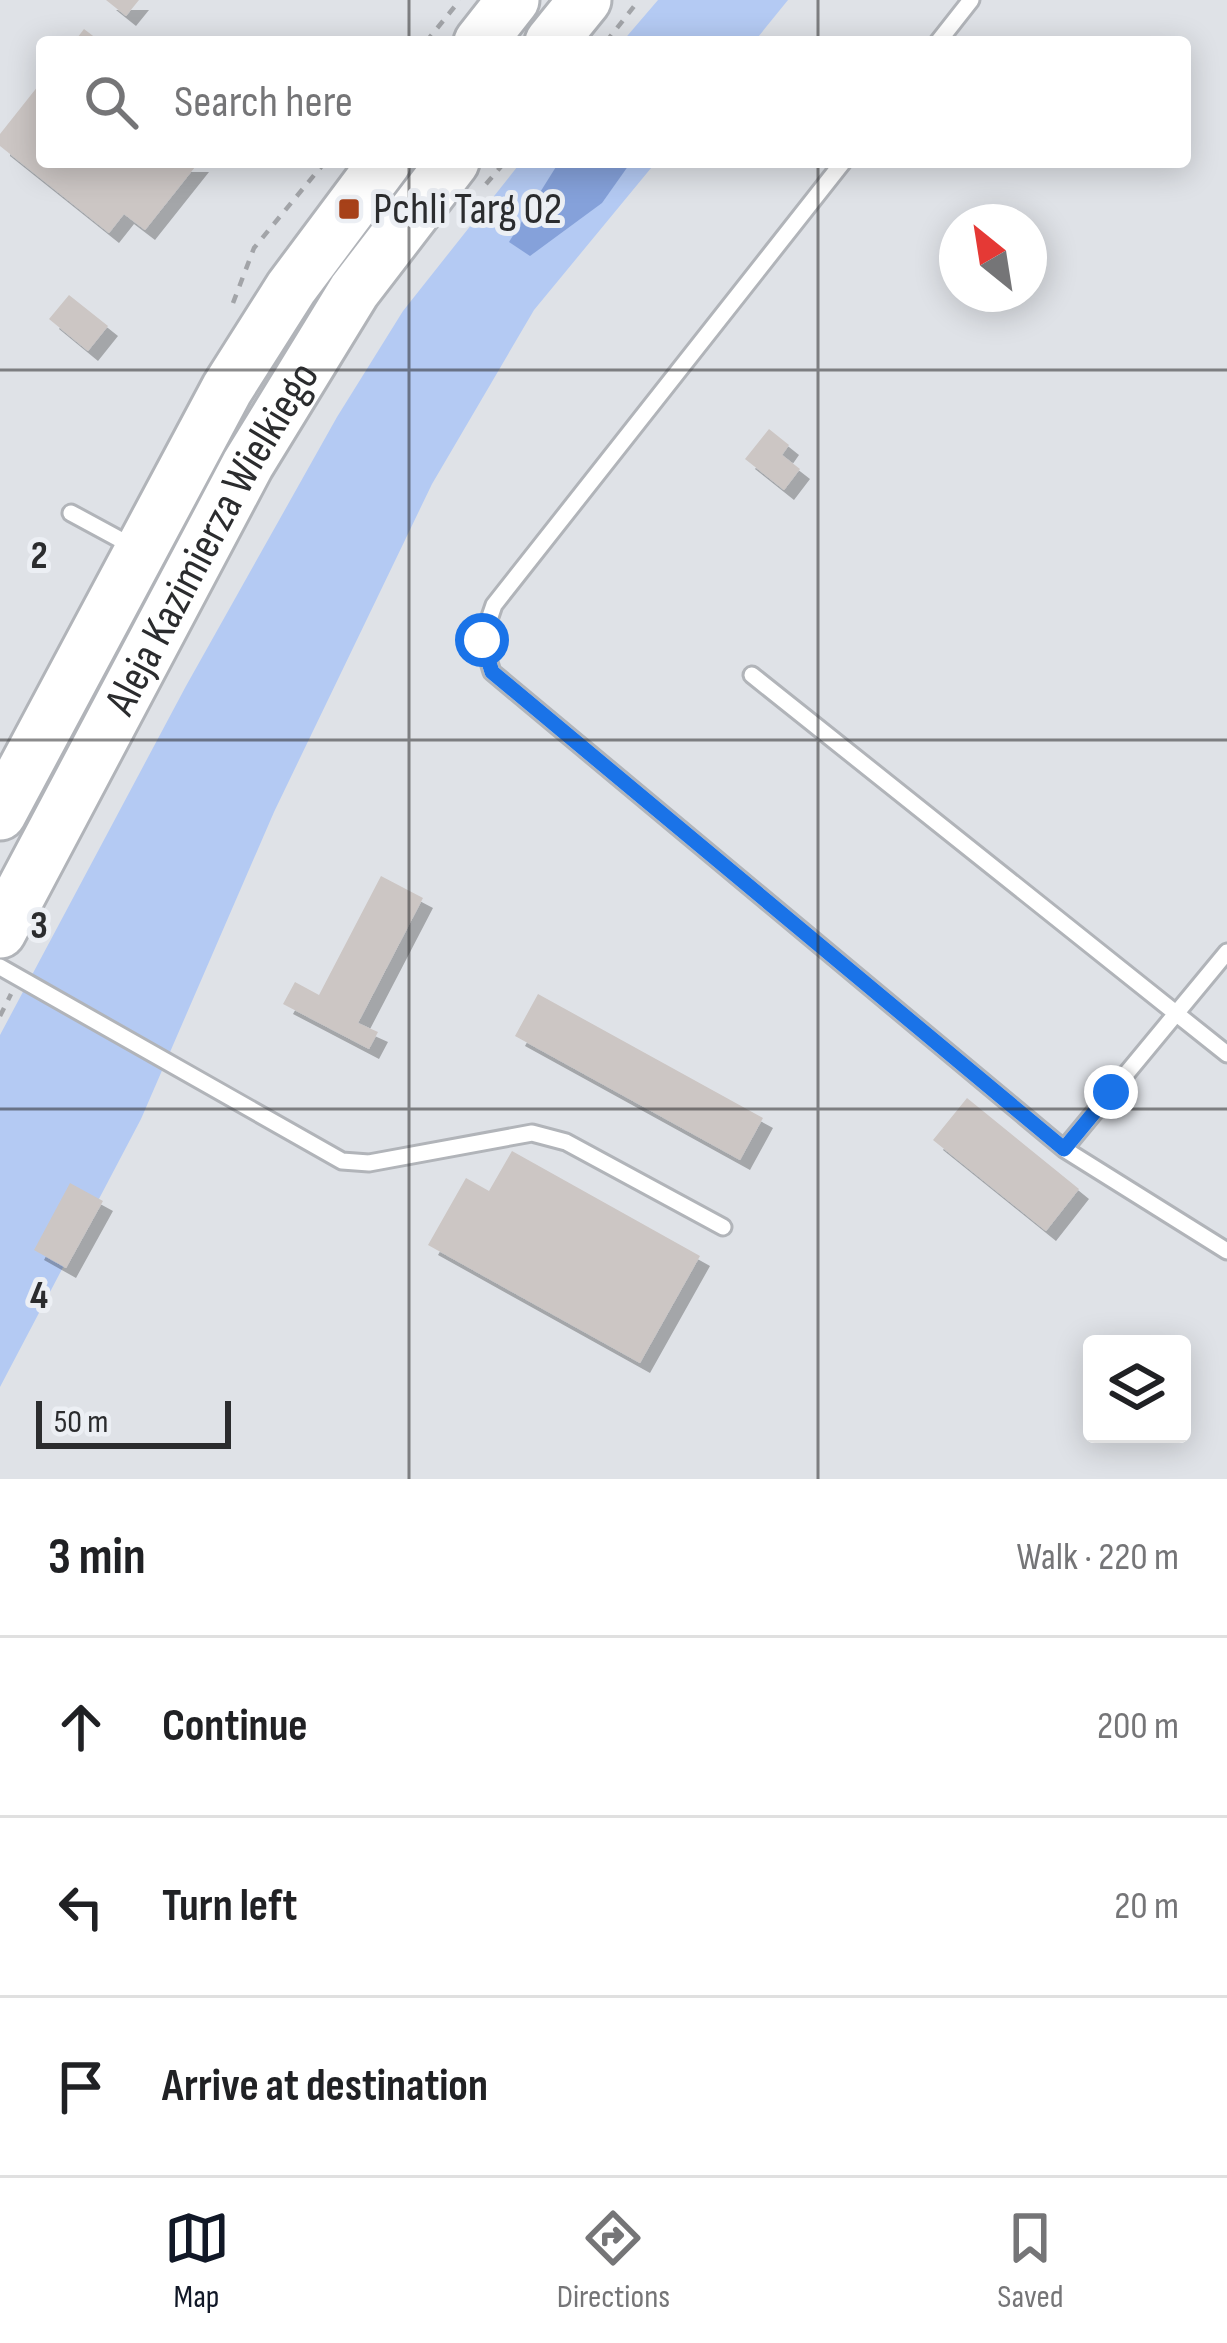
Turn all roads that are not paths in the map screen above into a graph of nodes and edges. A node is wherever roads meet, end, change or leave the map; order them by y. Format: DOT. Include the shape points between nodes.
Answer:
graph roads {
  1 [pos="513,0"];
  2 [pos="585,0"];
  3 [pos="971,0"];
  4 [pos="485,36"];
  5 [pos="556,36"];
  6 [pos="943,36"];
  7 [pos="381,168"];
  8 [pos="838,168"];
  9 [pos="459,169"];
  10 [pos="71,513"];
  11 [pos="140,550"];
  12 [pos="752,675"];
  13 [pos="0,814"];
  14 [pos="0,932"];
  15 [pos="1227,952"];
  16 [pos="0,968"];
  17 [pos="1176,1014"];
  18 [pos="1227,1054"];
  19 [pos="1064,1149"];
  20 [pos="723,1227"];
  21 [pos="1227,1251"];
  1 -- 4 [label="main road"];
  2 -- 5 [label="main road"];
  3 -- 6 [label="lane"];
  7 -- 11 [label="main road, Aleja Kazimierza Wielkiego" via="253,349"];
  8 -- 19 [label="lane" via="494,605 482,640 492,672"];
  9 -- 14 [label="main road, Aleja Kazimierza Wielkiego" via="354,291 248,464"];
  10 -- 11 [label="lane"];
  11 -- 13 [label="main road, Aleja Kazimierza Wielkiego"];
  12 -- 17 [label="lane"];
  15 -- 17 [label="lane"];
  16 -- 20 [label="lane" via="342,1161 369,1163 532,1132 566,1142"];
  17 -- 18 [label="lane"];
  17 -- 19 [label="lane"];
  19 -- 21 [label="lane"];
}
